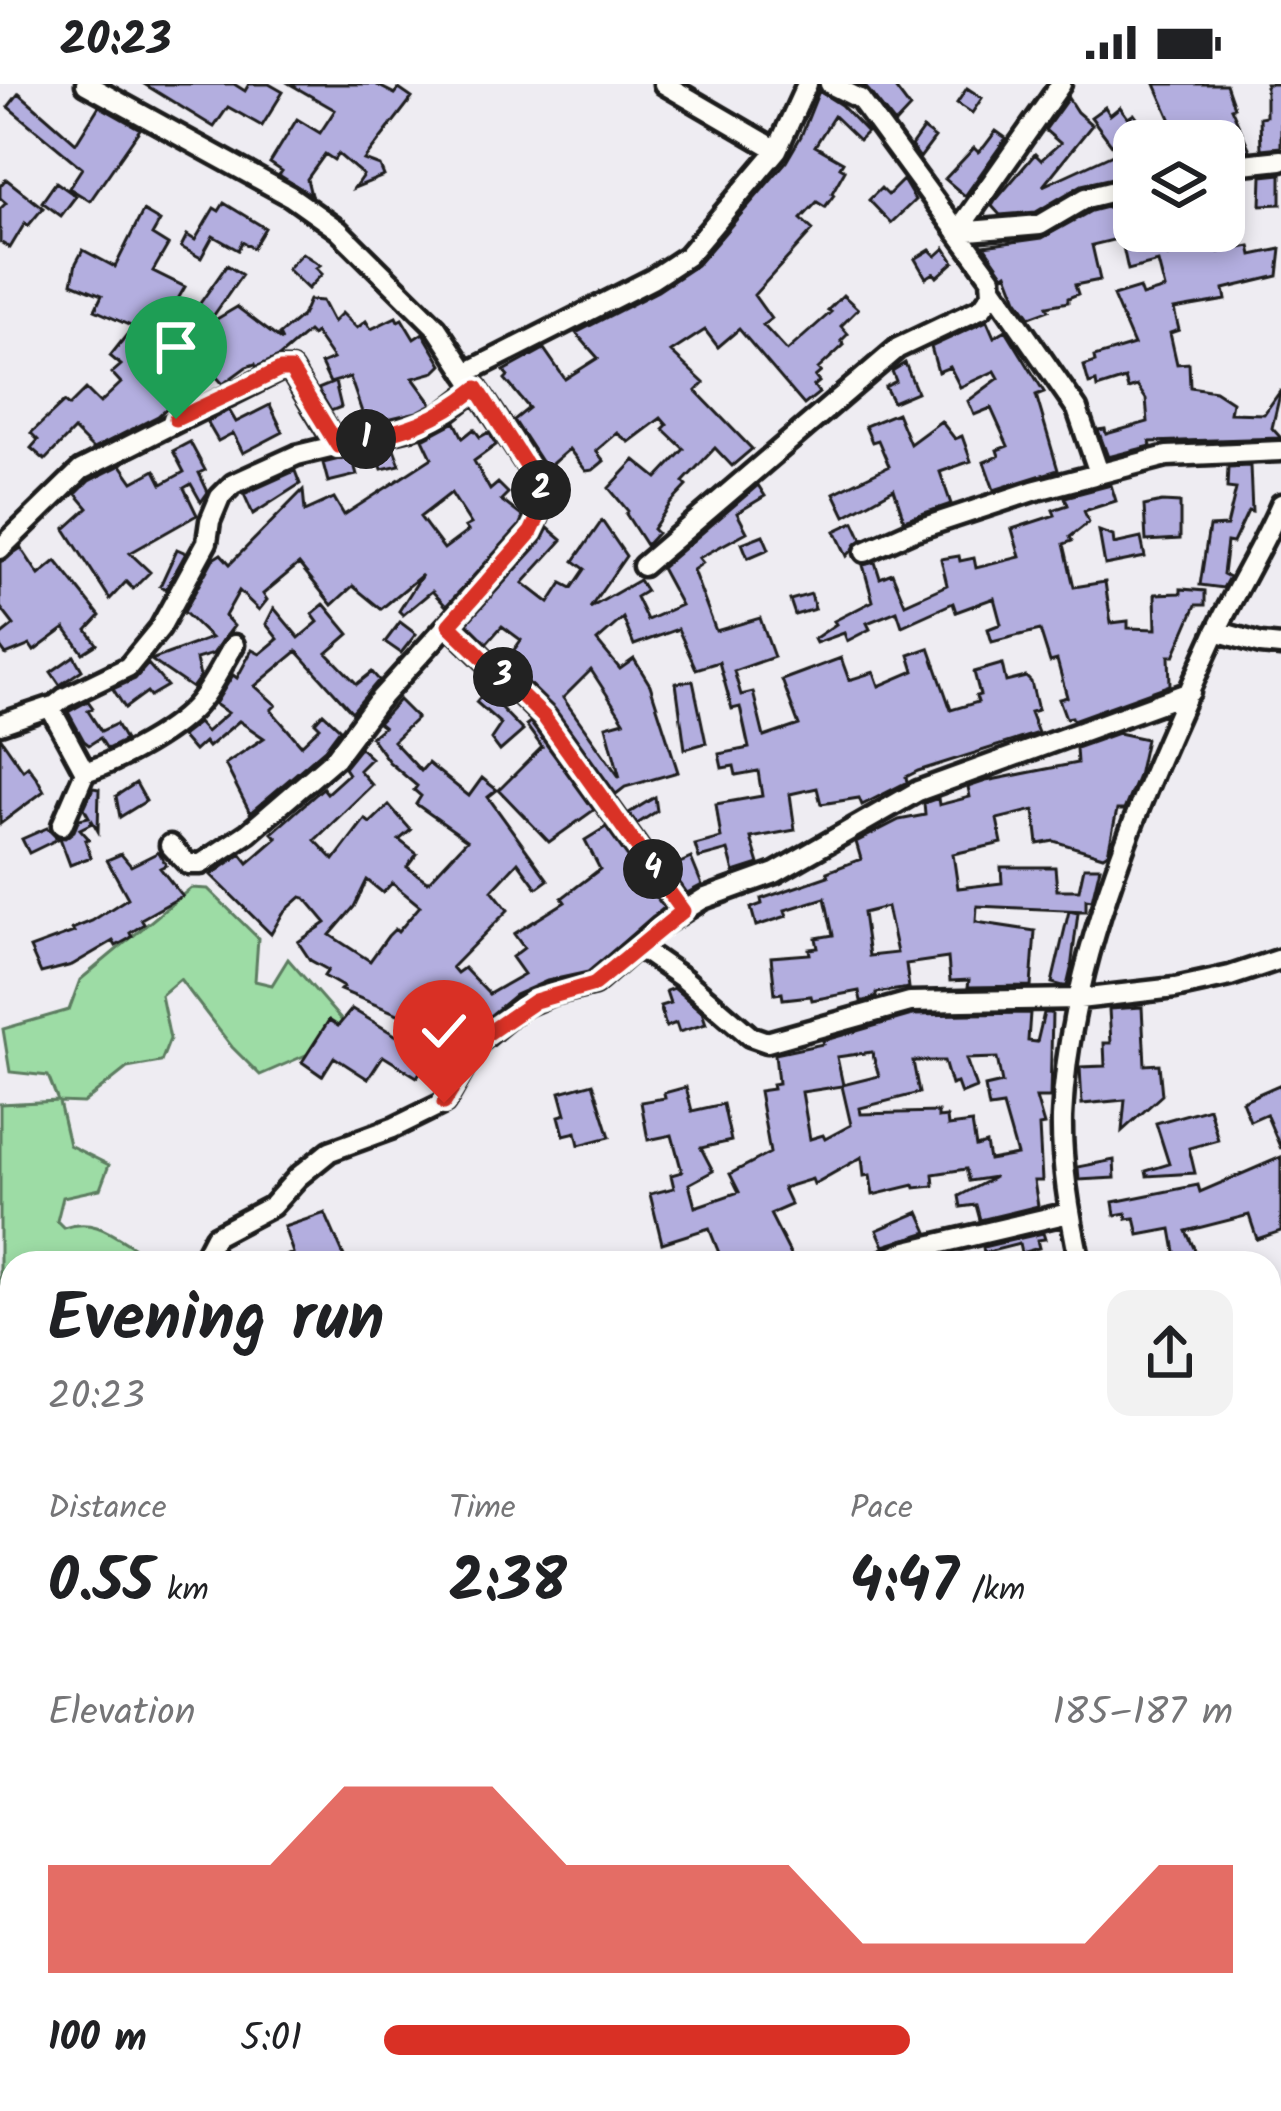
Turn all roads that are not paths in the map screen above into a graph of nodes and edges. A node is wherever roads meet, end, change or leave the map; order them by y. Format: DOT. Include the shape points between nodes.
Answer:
graph roads {
  1 [pos="86,84"];
  2 [pos="664,84"];
  3 [pos="807,84"];
  4 [pos="830,84"];
  5 [pos="1061,84"];
  6 [pos="777,150"];
  7 [pos="1281,160"];
  8 [pos="1245,164"];
  9 [pos="1113,191"];
  10 [pos="957,232"];
  11 [pos="993,288"];
  12 [pos="471,381"];
  13 [pos="338,446"];
  14 [pos="1281,451"];
  15 [pos="1099,473"];
  16 [pos="1281,504"];
  17 [pos="0,549"];
  18 [pos="865,552"];
  19 [pos="643,566"];
  20 [pos="449,625"];
  21 [pos="1216,632"];
  22 [pos="234,644"];
  23 [pos="1281,646"];
  24 [pos="1190,692"];
  25 [pos="53,706"];
  26 [pos="0,724"];
  27 [pos="85,772"];
  28 [pos="62,825"];
  29 [pos="170,844"];
  30 [pos="683,911"];
  31 [pos="638,946"];
  32 [pos="1281,959"];
  33 [pos="1079,999"];
  34 [pos="1069,1213"];
  35 [pos="207,1251"];
  36 [pos="907,1251"];
  37 [pos="1077,1251"];
  1 -- 12 [label="street" via="338,230 436,327"];
  2 -- 6 [label="street"];
  3 -- 6 [label="street"];
  4 -- 10 [label="street" via="860,99"];
  5 -- 10 [label="street"];
  6 -- 12 [label="street" via="687,256"];
  7 -- 8 [label="street"];
  9 -- 10 [label="street" via="1040,225"];
  10 -- 11 [label="street"];
  11 -- 15 [label="street" via="1077,409"];
  11 -- 19 [label="street" via="982,308 898,348"];
  12 -- 13 [label="street" via="446,412 422,425"];
  12 -- 20 [label="street" via="544,505 531,532"];
  13 -- 17 [label="street" via="300,381 280,370 81,470"];
  13 -- 25 [label="street" via="233,484 220,497 208,542 138,656"];
  14 -- 15 [label="street" via="1166,456"];
  15 -- 18 [label="street"];
  16 -- 21 [label="street"];
  20 -- 29 [label="street" via="335,758 248,833 195,866"];
  20 -- 30 [label="street" via="544,717"];
  21 -- 23 [label="street"];
  21 -- 24 [label="street"];
  22 -- 27 [label="street" via="182,719"];
  24 -- 30 [label="street" via="918,791 775,874"];
  24 -- 33 [label="street" via="1111,887"];
  25 -- 26 [label="street"];
  25 -- 27 [label="street"];
  27 -- 28 [label="street"];
  30 -- 31 [label="street"];
  31 -- 33 [label="street" via="767,1042 910,1002"];
  31 -- 35 [label="street" via="594,984 521,1007 478,1043 434,1111 330,1151 272,1206 215,1236"];
  32 -- 33 [label="street" via="1174,988"];
  33 -- 34 [label="street" via="1062,1119"];
  34 -- 36 [label="street"];
  34 -- 37 [label="street"];
}
